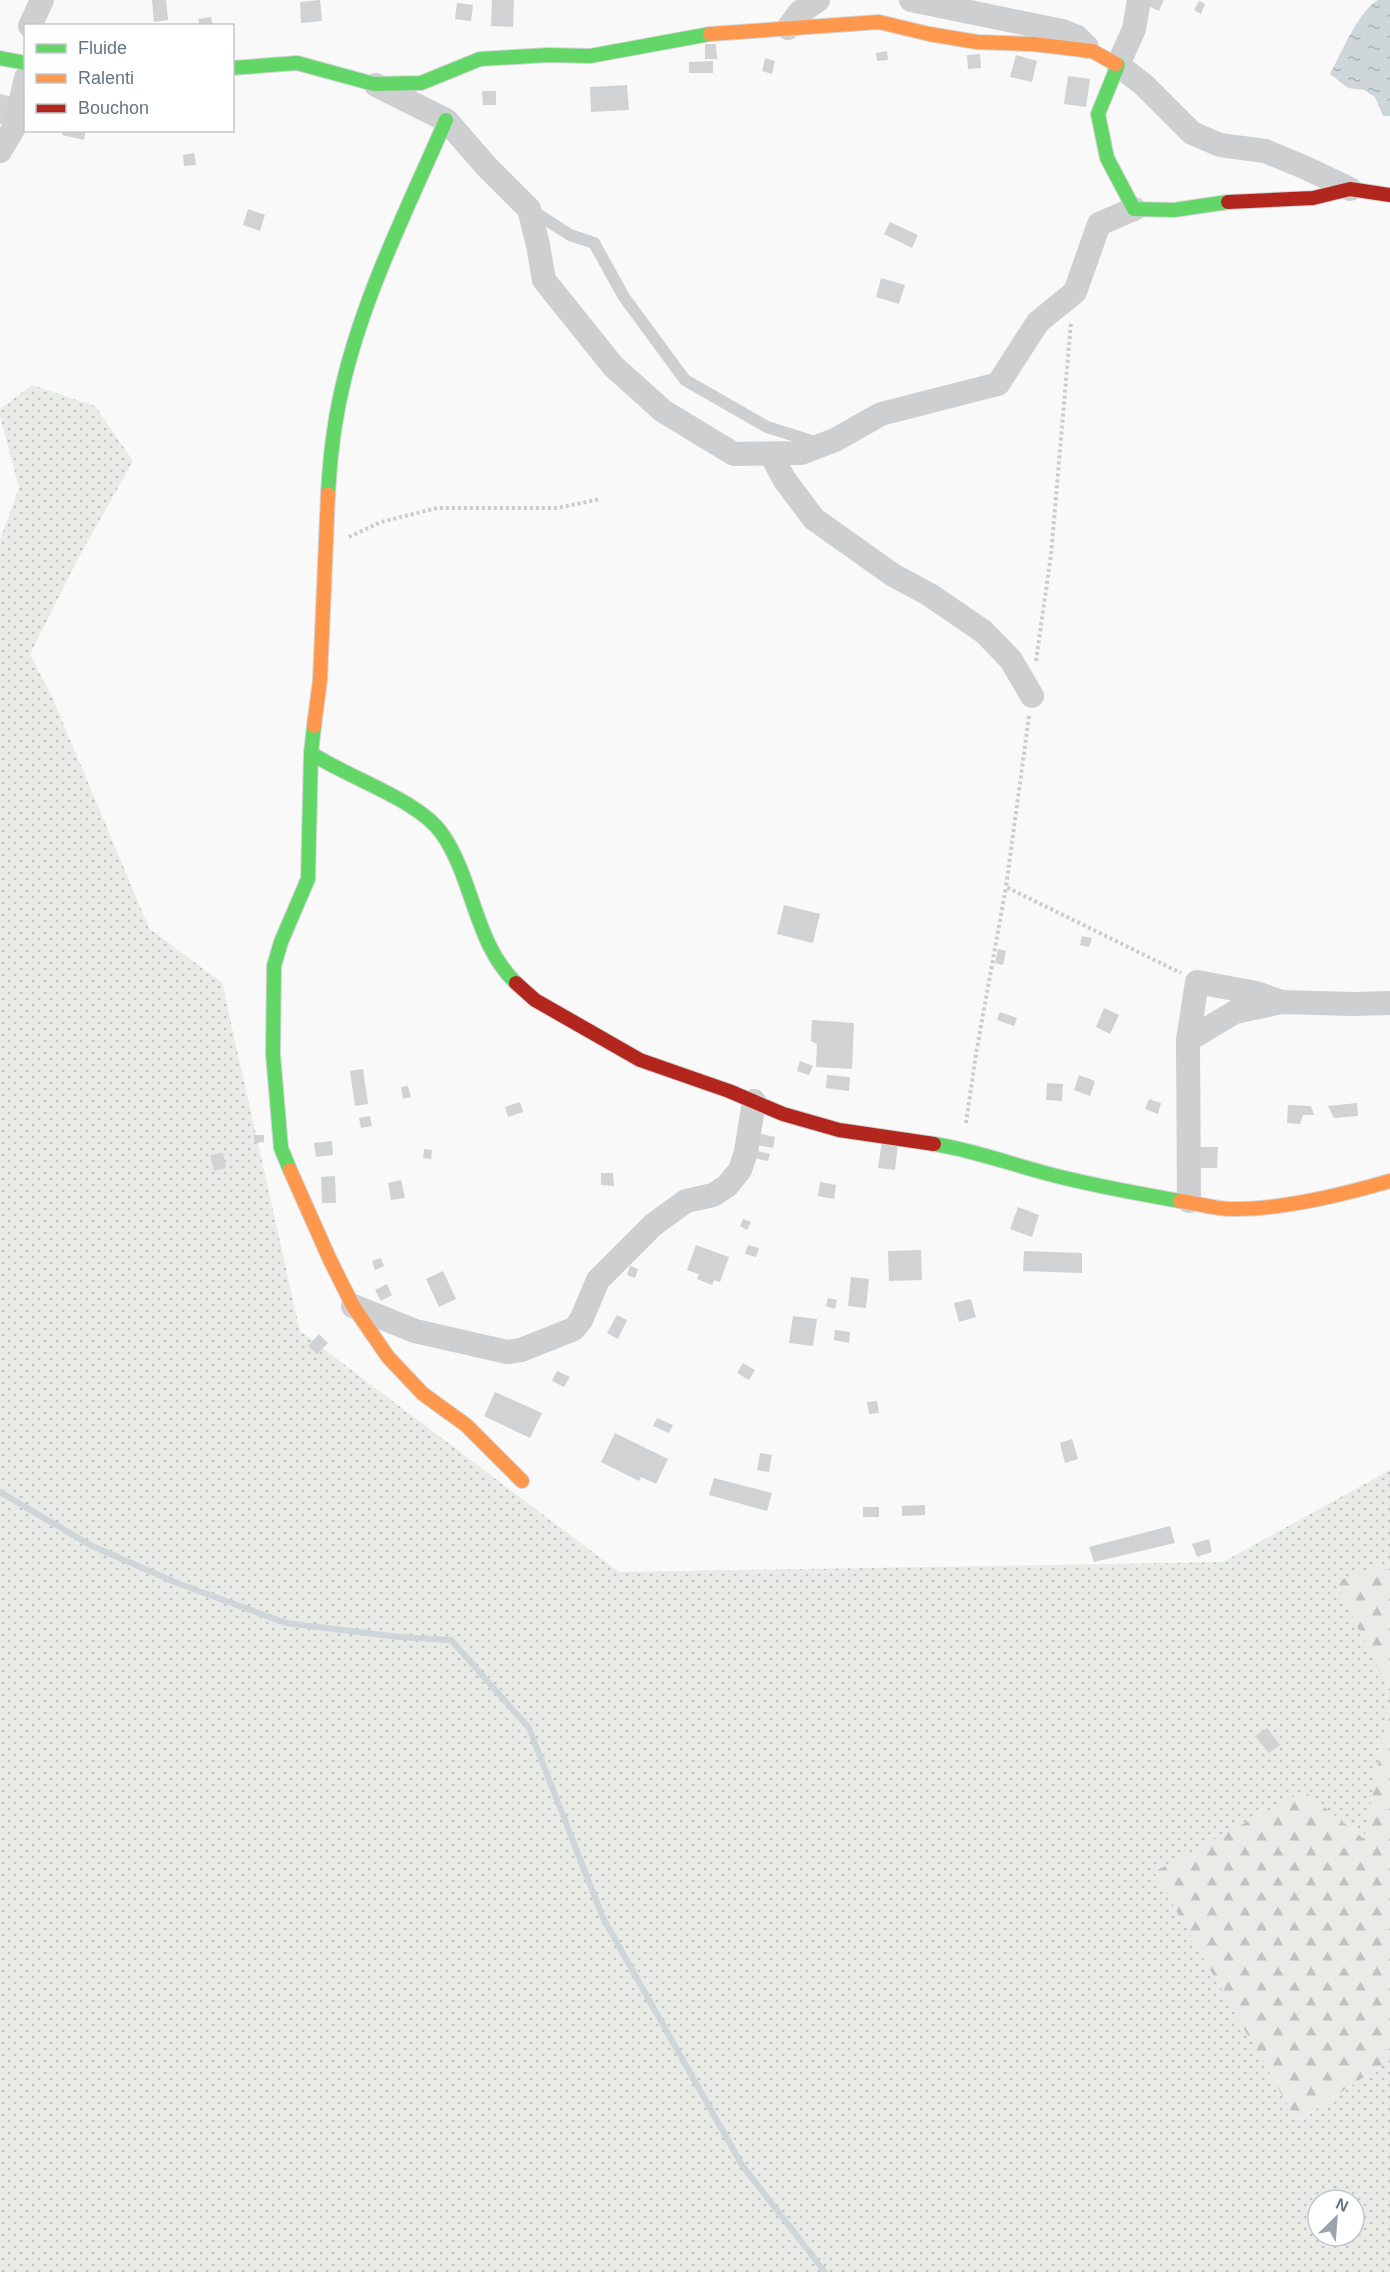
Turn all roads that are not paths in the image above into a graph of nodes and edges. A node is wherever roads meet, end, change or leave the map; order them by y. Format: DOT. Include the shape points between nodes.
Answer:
graph roads {
  1 [pos="42,0"];
  2 [pos="818,0"];
  3 [pos="911,0"];
  4 [pos="1139,0"];
  5 [pos="31,24"];
  6 [pos="788,28"];
  7 [pos="24,40"];
  8 [pos="1092,51"];
  9 [pos="16,64"];
  10 [pos="1118,65"];
  11 [pos="234,68"];
  12 [pos="374,84"];
  13 [pos="446,120"];
  14 [pos="0,151"];
  15 [pos="1350,189"];
  16 [pos="1390,195"];
  17 [pos="529,209"];
  18 [pos="1134,209"];
  19 [pos="824,445"];
  20 [pos="771,454"];
  21 [pos="1032,696"];
  22 [pos="311,753"];
  23 [pos="1282,1002"];
  24 [pos="1390,1003"];
  25 [pos="1188,1040"];
  26 [pos="754,1101"];
  27 [pos="1390,1180"];
  28 [pos="1189,1201"];
  29 [pos="353,1306"];
  30 [pos="522,1481"];
  1 -- 5 [label="street"];
  2 -- 6 [label="street" via="799,13"];
  3 -- 8 [label="street" via="1062,31 1077,37"];
  4 -- 10 [label="street" via="1134,29"];
  6 -- 8 [label="street" via="879,22 977,42"];
  6 -- 12 [label="street" via="717,33 590,56 480,59 421,83"];
  7 -- 9 [label="street"];
  8 -- 10 [label="street"];
  9 -- 14 [label="street" via="15,126"];
  10 -- 15 [label="street" via="1192,133 1220,145 1264,151"];
  10 -- 18 [label="street" via="1098,114 1107,158"];
  11 -- 12 [label="street" via="297,63"];
  12 -- 13 [label="street"];
  13 -- 17 [label="street"];
  13 -- 22 [label="street" via="373,290 345,375 331,444 320,680"];
  15 -- 16 [label="street"];
  15 -- 18 [label="street" via="1313,198 1231,202 1174,210"];
  17 -- 19 [label="lane" via="570,235 594,243 624,297 685,380 767,427"];
  17 -- 20 [label="street" via="544,280 613,366 663,411 734,454"];
  18 -- 19 [label="street" via="1099,224 1075,292 1038,322 998,384 881,414"];
  19 -- 20 [label="street" via="801,453"];
  20 -- 21 [label="street" via="814,519 984,632 1011,660"];
  22 -- 26 [label="street" via="423,813 443,835 503,970 535,1000 640,1060"];
  22 -- 29 [label="street" via="308,879 274,966 273,1054 282,1148"];
  23 -- 24 [label="street"];
  23 -- 25 [label="street" via="1235,1012"];
  23 -- 25 [label="street" via="1197,982"];
  25 -- 28 [label="street"];
  26 -- 28 [label="street" via="838,1130 962,1148 1045,1173"];
  26 -- 29 [label="street" via="740,1170 728,1186 713,1195 686,1201 653,1225 598,1280 574,1329 507,1352 415,1331"];
  27 -- 28 [label="street" via="1271,1207 1229,1209"];
  29 -- 30 [label="street" via="388,1357 423,1394 466,1425"];
}
